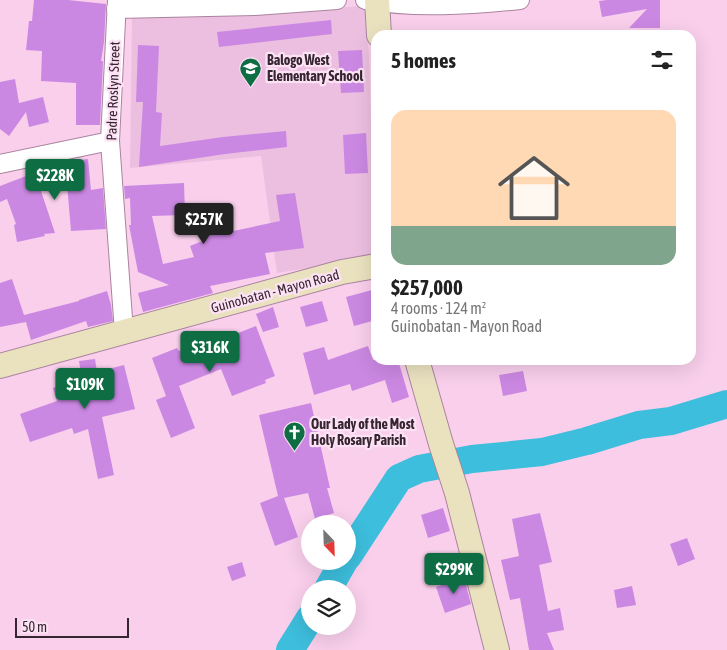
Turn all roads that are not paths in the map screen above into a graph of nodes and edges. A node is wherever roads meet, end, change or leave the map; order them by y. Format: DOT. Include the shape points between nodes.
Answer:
graph roads {
  1 [pos="337,0"];
  2 [pos="520,0"];
  3 [pos="373,1"];
  4 [pos="116,5"];
  5 [pos="378,30"];
  6 [pos="110,141"];
  7 [pos="0,164"];
  8 [pos="371,267"];
  9 [pos="124,332"];
  10 [pos="418,365"];
  11 [pos="0,366"];
  12 [pos="497,650"];
  1 -- 4 [label="street" via="254,6"];
  2 -- 3 [label="street" via="438,5"];
  3 -- 5 [label="main road"];
  4 -- 6 [label="street, Padre Roslyn Street"];
  6 -- 7 [label="street"];
  6 -- 9 [label="street, Padre Roslyn Street"];
  8 -- 9 [label="main road, Guinobatan - Mayon Road"];
  9 -- 11 [label="main road, Guinobatan - Mayon Road"];
  10 -- 12 [label="main road" via="457,493"];
}
